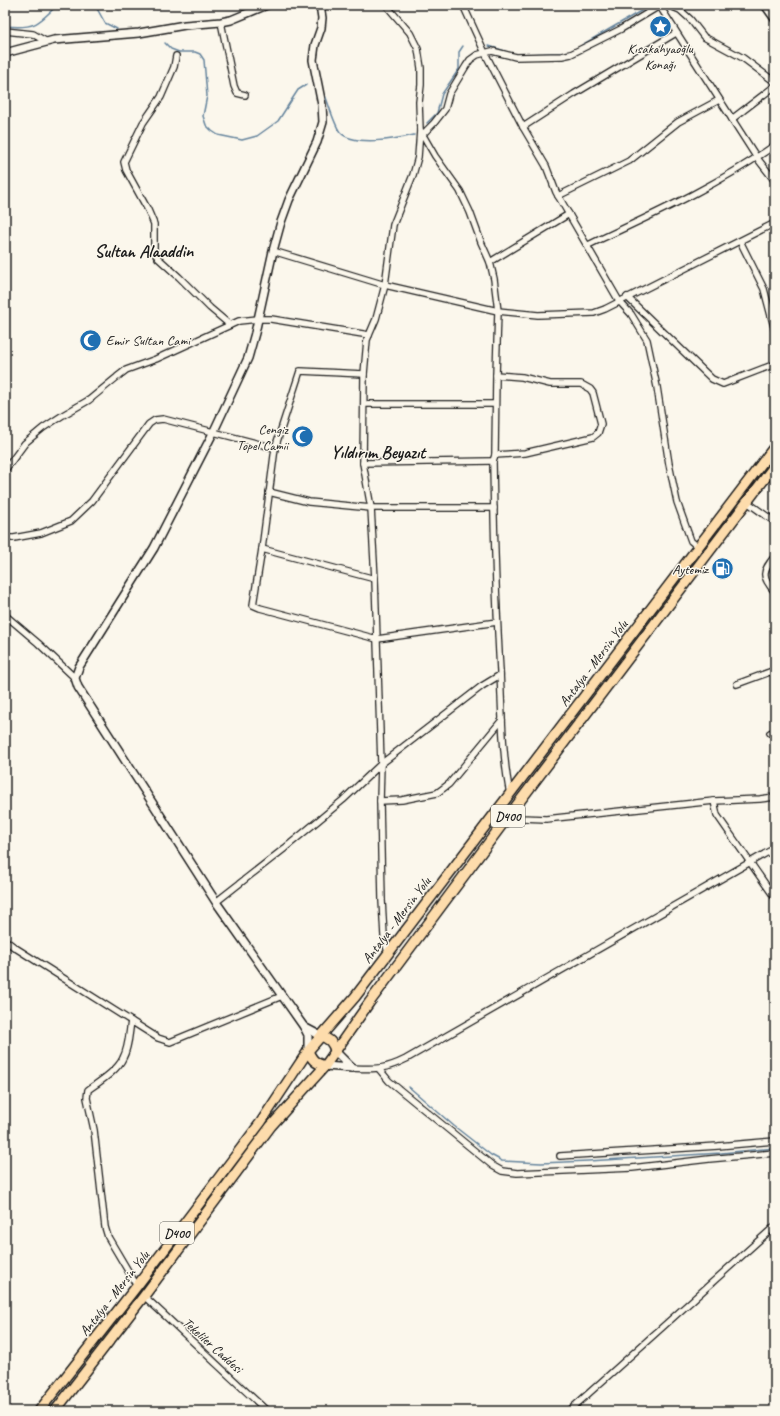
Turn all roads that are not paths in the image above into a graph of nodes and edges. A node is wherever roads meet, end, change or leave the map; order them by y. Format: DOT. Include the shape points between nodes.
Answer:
graph roads {
  1 [pos="267,5"];
  2 [pos="320,5"];
  3 [pos="386,5"];
  4 [pos="463,5"];
  5 [pos="661,5"];
  6 [pos="668,5"];
  7 [pos="765,5"];
  8 [pos="772,5"];
  9 [pos="775,9"];
  10 [pos="775,19"];
  11 [pos="221,22"];
  12 [pos="5,31"];
  13 [pos="676,33"];
  14 [pos="48,42"];
  15 [pos="6,53"];
  16 [pos="485,53"];
  17 [pos="176,56"];
  18 [pos="5,62"];
  19 [pos="775,82"];
  20 [pos="775,86"];
  21 [pos="245,95"];
  22 [pos="719,100"];
  23 [pos="732,120"];
  24 [pos="523,126"];
  25 [pos="421,132"];
  26 [pos="775,145"];
  27 [pos="757,158"];
  28 [pos="775,181"];
  29 [pos="558,196"];
  30 [pos="569,214"];
  31 [pos="775,223"];
  32 [pos="740,241"];
  33 [pos="588,245"];
  34 [pos="273,251"];
  35 [pos="490,262"];
  36 [pos="385,286"];
  37 [pos="627,297"];
  38 [pos="619,301"];
  39 [pos="498,311"];
  40 [pos="258,319"];
  41 [pos="230,325"];
  42 [pos="775,331"];
  43 [pos="369,335"];
  44 [pos="775,364"];
  45 [pos="364,374"];
  46 [pos="496,375"];
  47 [pos="364,404"];
  48 [pos="495,404"];
  49 [pos="213,433"];
  50 [pos="775,446"];
  51 [pos="275,448"];
  52 [pos="495,455"];
  53 [pos="493,461"];
  54 [pos="363,463"];
  55 [pos="775,465"];
  56 [pos="5,470"];
  57 [pos="269,492"];
  58 [pos="747,502"];
  59 [pos="371,508"];
  60 [pos="494,508"];
  61 [pos="775,522"];
  62 [pos="5,538"];
  63 [pos="698,547"];
  64 [pos="262,549"];
  65 [pos="775,556"];
  66 [pos="375,579"];
  67 [pos="775,592"];
  68 [pos="5,615"];
  69 [pos="497,622"];
  70 [pos="377,638"];
  71 [pos="775,670"];
  72 [pos="500,675"];
  73 [pos="75,678"];
  74 [pos="737,684"];
  75 [pos="502,720"];
  76 [pos="381,764"];
  77 [pos="510,795"];
  78 [pos="775,797"];
  79 [pos="380,801"];
  80 [pos="714,801"];
  81 [pos="510,814"];
  82 [pos="775,848"];
  83 [pos="751,862"];
  84 [pos="775,898"];
  85 [pos="216,902"];
  86 [pos="5,940"];
  87 [pos="388,953"];
  88 [pos="282,996"];
  89 [pos="131,1021"];
  90 [pos="304,1027"];
  91 [pos="321,1036"];
  92 [pos="308,1051"];
  93 [pos="335,1051"];
  94 [pos="324,1066"];
  95 [pos="352,1068"];
  96 [pos="379,1069"];
  97 [pos="775,1141"];
  98 [pos="775,1153"];
  99 [pos="560,1156"];
  100 [pos="775,1226"];
  101 [pos="137,1286"];
  102 [pos="144,1296"];
  103 [pos="39,1411"];
  104 [pos="55,1411"];
  105 [pos="267,1411"];
  106 [pos="569,1411"];
  1 -- 11 [label="street"];
  2 -- 34 [label="street" via="321,28 315,45 314,60 323,122 317,142 289,200"];
  3 -- 25 [label="street" via="410,33 418,49 421,68"];
  4 -- 16 [label="street"];
  5 -- 13 [label="street"];
  5 -- 16 [label="street" via="571,54 516,56 494,51"];
  6 -- 19 [label="street" via="680,10 704,37 742,58"];
  7 -- 10 [label="street"];
  8 -- 9 [label="street"];
  11 -- 14 [label="street"];
  11 -- 21 [label="street" via="234,86 237,93"];
  12 -- 14 [label="street" via="33,34"];
  13 -- 22 [label="street"];
  13 -- 24 [label="street"];
  14 -- 15 [label="street"];
  15 -- 18 [label="street"];
  16 -- 24 [label="street"];
  16 -- 25 [label="street" via="477,55 468,63 449,94 445,108 434,123"];
  17 -- 41 [label="street" via="161,97 143,123 124,162 154,224 154,252"];
  20 -- 23 [label="street"];
  22 -- 23 [label="street"];
  22 -- 29 [label="street" via="678,122 628,161"];
  23 -- 27 [label="street"];
  24 -- 29 [label="street" via="546,166"];
  25 -- 35 [label="street" via="460,191"];
  25 -- 36 [label="street" via="413,175 393,225"];
  26 -- 27 [label="street"];
  27 -- 28 [label="street"];
  27 -- 33 [label="street" via="685,199"];
  29 -- 30 [label="street"];
  30 -- 33 [label="street"];
  30 -- 35 [label="street"];
  31 -- 32 [label="street"];
  32 -- 37 [label="street"];
  32 -- 42 [label="street" via="764,289"];
  33 -- 38 [label="street"];
  34 -- 36 [label="street"];
  34 -- 40 [label="street"];
  35 -- 39 [label="street"];
  36 -- 39 [label="street"];
  36 -- 43 [label="street"];
  37 -- 38 [label="street"];
  37 -- 44 [label="street" via="712,380 723,384"];
  38 -- 39 [label="street" via="594,313 538,315"];
  38 -- 63 [label="street" via="631,314 646,340 677,502 691,541"];
  39 -- 46 [label="street"];
  40 -- 41 [label="street"];
  40 -- 43 [label="street"];
  40 -- 49 [label="street" via="248,358"];
  41 -- 56 [label="street" via="126,370 89,400 43,428 25,443"];
  43 -- 45 [label="street"];
  45 -- 47 [label="street"];
  45 -- 51 [label="street" via="300,371"];
  46 -- 48 [label="street"];
  46 -- 52 [label="street" via="522,377 550,384 581,384 593,393 601,424 598,433 593,437 525,453"];
  47 -- 48 [label="street"];
  47 -- 54 [label="street"];
  48 -- 52 [label="street"];
  49 -- 51 [label="street"];
  49 -- 62 [label="street" via="162,419 155,420 148,424 92,501 70,521 41,532"];
  49 -- 73 [label="street" via="154,548 79,667"];
  50 -- 63 [label="highway, Antalya - Mersin Yolu / D400"];
  51 -- 57 [label="street"];
  52 -- 53 [label="street"];
  53 -- 54 [label="street"];
  53 -- 60 [label="street"];
  54 -- 59 [label="street"];
  55 -- 58 [label="highway, Antalya - Mersin Yolu / D400"];
  57 -- 59 [label="street" via="309,502"];
  57 -- 64 [label="street"];
  58 -- 61 [label="street"];
  58 -- 81 [label="highway, Antalya - Mersin Yolu / D400"];
  59 -- 60 [label="street"];
  59 -- 66 [label="street"];
  60 -- 69 [label="street"];
  63 -- 77 [label="highway, Antalya - Mersin Yolu / D400"];
  64 -- 66 [label="street"];
  64 -- 70 [label="street" via="253,605"];
  65 -- 67 [label="street" via="764,575"];
  66 -- 70 [label="street"];
  68 -- 73 [label="street"];
  69 -- 70 [label="street"];
  69 -- 72 [label="street"];
  70 -- 76 [label="street"];
  71 -- 74 [label="street"];
  72 -- 75 [label="street"];
  72 -- 76 [label="street"];
  73 -- 85 [label="street" via="78,687"];
  75 -- 77 [label="street"];
  75 -- 79 [label="street" via="449,784 437,793 402,800"];
  76 -- 79 [label="street"];
  76 -- 85 [label="street" via="343,800"];
  77 -- 87 [label="highway, Antalya - Mersin Yolu / D400"];
  78 -- 80 [label="street"];
  79 -- 87 [label="street" via="382,900 384,936"];
  80 -- 81 [label="street" via="546,819 522,818"];
  80 -- 83 [label="street" via="717,815"];
  81 -- 93 [label="highway, Antalya - Mersin Yolu / D400"];
  82 -- 83 [label="street"];
  83 -- 84 [label="street"];
  83 -- 96 [label="street" via="406,1059"];
  85 -- 88 [label="street"];
  86 -- 89 [label="street"];
  87 -- 91 [label="highway, Antalya - Mersin Yolu / D400" via="356,997"];
  88 -- 89 [label="street" via="170,1042 158,1038"];
  88 -- 90 [label="street"];
  89 -- 101 [label="street" via="123,1060 88,1090 87,1098 94,1130 105,1227 108,1237"];
  90 -- 91 [label="street"];
  90 -- 92 [label="street" via="308,1035"];
  91 -- 92 [label="highway, Antalya - Mersin Yolu / D400"];
  91 -- 93 [label="highway" via="331,1041"];
  92 -- 94 [label="highway" via="314,1062"];
  92 -- 101 [label="highway, Antalya - Mersin Yolu / D400" via="261,1122"];
  93 -- 94 [label="highway, Antalya - Mersin Yolu / D400"];
  93 -- 95 [label="street"];
  94 -- 95 [label="street"];
  94 -- 102 [label="highway, Antalya - Mersin Yolu / D400" via="271,1126"];
  95 -- 96 [label="street"];
  96 -- 98 [label="street" via="389,1081 502,1171 517,1173 632,1168"];
  97 -- 99 [label="street"];
  100 -- 106 [label="street"];
  101 -- 103 [label="highway, Antalya - Mersin Yolu / D400"];
  102 -- 104 [label="highway, Antalya - Mersin Yolu / D400"];
  102 -- 105 [label="street, Tekeliler Caddesi"];
}
